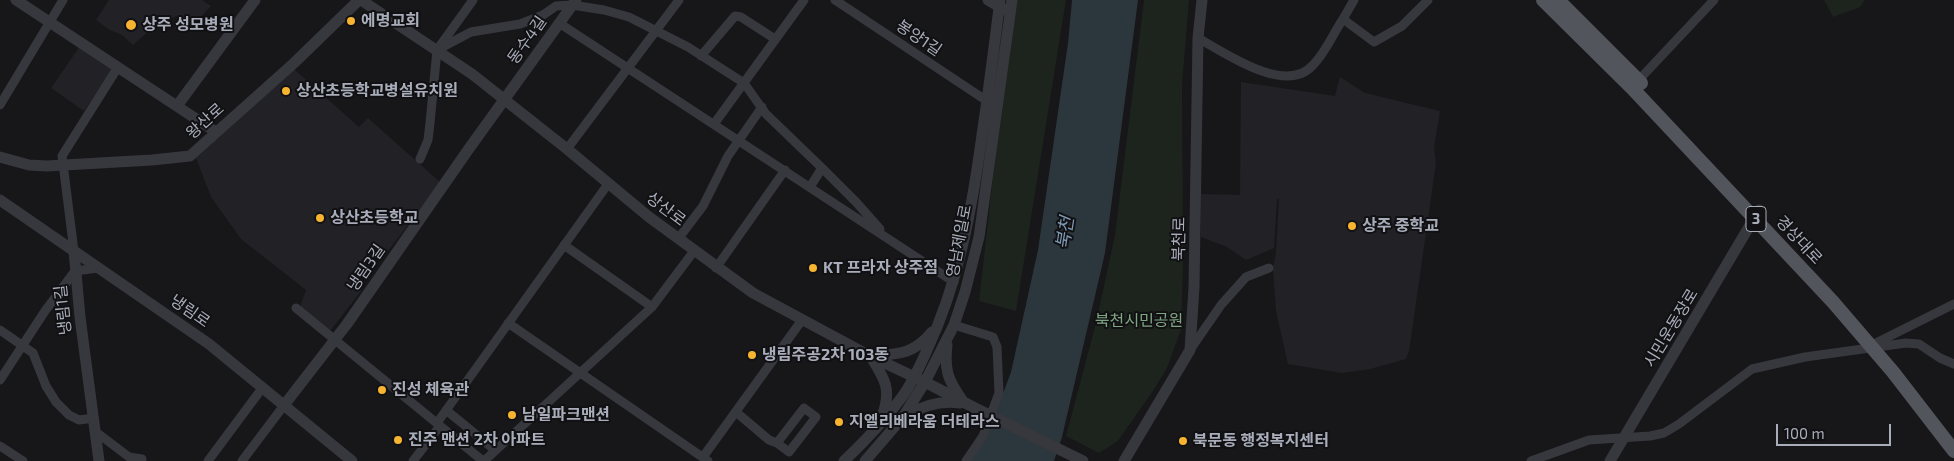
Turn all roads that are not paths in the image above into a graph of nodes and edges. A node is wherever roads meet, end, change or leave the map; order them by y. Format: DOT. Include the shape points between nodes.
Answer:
graph roads {
  1 [pos="16,0"];
  2 [pos="63,0"];
  3 [pos="255,0"];
  4 [pos="360,0"];
  5 [pos="473,0"];
  6 [pos="678,0"];
  7 [pos="804,0"];
  8 [pos="835,0"];
  9 [pos="988,0"];
  10 [pos="1012,0"];
  11 [pos="1354,0"];
  12 [pos="1428,0"];
  13 [pos="1543,0"];
  14 [pos="1558,0"];
  15 [pos="1714,0"];
  16 [pos="1204,2"];
  17 [pos="574,3"];
  18 [pos="999,3"];
  19 [pos="1010,13"];
  20 [pos="1342,20"];
  21 [pos="49,22"];
  22 [pos="559,22"];
  23 [pos="656,30"];
  24 [pos="1198,38"];
  25 [pos="775,39"];
  26 [pos="437,50"];
  27 [pos="701,56"];
  28 [pos="118,67"];
  29 [pos="628,68"];
  30 [pos="744,83"];
  31 [pos="1635,84"];
  32 [pos="0,85"];
  33 [pos="8,91"];
  34 [pos="505,100"];
  35 [pos="987,101"];
  36 [pos="0,105"];
  37 [pos="177,106"];
  38 [pos="762,107"];
  39 [pos="714,124"];
  40 [pos="216,132"];
  41 [pos="739,140"];
  42 [pos="567,149"];
  43 [pos="0,157"];
  44 [pos="420,160"];
  45 [pos="63,161"];
  46 [pos="822,168"];
  47 [pos="785,170"];
  48 [pos="608,184"];
  49 [pos="810,187"];
  50 [pos="0,200"];
  51 [pos="1757,214"];
  52 [pos="678,239"];
  53 [pos="889,239"];
  54 [pos="564,245"];
  55 [pos="74,251"];
  56 [pos="694,251"];
  57 [pos="98,268"];
  58 [pos="716,268"];
  59 [pos="1268,268"];
  60 [pos="75,270"];
  61 [pos="954,282"];
  62 [pos="1954,304"];
  63 [pos="652,307"];
  64 [pos="296,308"];
  65 [pos="942,319"];
  66 [pos="802,320"];
  67 [pos="508,323"];
  68 [pos="954,325"];
  69 [pos="0,330"];
  70 [pos="948,338"];
  71 [pos="335,340"];
  72 [pos="23,345"];
  73 [pos="1877,345"];
  74 [pos="1190,350"];
  75 [pos="870,356"];
  76 [pos="1954,364"];
  77 [pos="580,373"];
  78 [pos="920,379"];
  79 [pos="0,380"];
  80 [pos="263,387"];
  81 [pos="285,404"];
  82 [pos="969,405"];
  83 [pos="446,410"];
  84 [pos="736,412"];
  85 [pos="903,417"];
  86 [pos="94,418"];
  87 [pos="438,424"];
  88 [pos="879,426"];
  89 [pos="96,432"];
  90 [pos="1625,437"];
  91 [pos="1954,437"];
  92 [pos="777,443"];
  93 [pos="0,446"];
  94 [pos="495,450"];
  95 [pos="1954,451"];
  96 [pos="142,459"];
  97 [pos="706,459"];
  98 [pos="23,461"];
  99 [pos="99,461"];
  100 [pos="208,461"];
  101 [pos="242,461"];
  102 [pos="352,461"];
  103 [pos="413,461"];
  104 [pos="483,461"];
  105 [pos="844,461"];
  106 [pos="865,461"];
  107 [pos="966,461"];
  108 [pos="1083,461"];
  109 [pos="1124,461"];
  110 [pos="1531,461"];
  111 [pos="1610,461"];
  1 -- 21 [label="street"];
  2 -- 21 [label="street"];
  3 -- 37 [label="street"];
  4 -- 26 [label="street, 상산로"];
  4 -- 40 [label="street, 왕산로"];
  5 -- 26 [label="street"];
  6 -- 23 [label="street"];
  7 -- 25 [label="street"];
  8 -- 35 [label="street, 봉양1길"];
  9 -- 18 [label="street"];
  10 -- 19 [label="street, 영남제일로"];
  11 -- 20 [label="street"];
  12 -- 20 [label="street" via="1402,26 1374,42"];
  13 -- 31 [label="main road, 경상대로 / 3"];
  14 -- 31 [label="main road, 경상대로 / 3"];
  15 -- 31 [label="street"];
  16 -- 24 [label="street, 북천로"];
  17 -- 22 [label="street, 동수4길"];
  17 -- 23 [label="street" via="629,16"];
  17 -- 26 [label="street" via="556,6 520,24 471,32"];
  18 -- 19 [label="street"];
  18 -- 35 [label="street, 영남제일로"];
  19 -- 68 [label="street, 영남제일로" via="978,237"];
  20 -- 24 [label="street" via="1313,66 1300,76 1277,76 1242,63"];
  21 -- 28 [label="street"];
  21 -- 33 [label="street"];
  22 -- 29 [label="street"];
  22 -- 34 [label="street, 동수4길"];
  23 -- 27 [label="street"];
  23 -- 29 [label="street"];
  24 -- 74 [label="street, 북천로"];
  25 -- 27 [label="street" via="735,16"];
  25 -- 30 [label="street"];
  26 -- 34 [label="street, 상산로"];
  26 -- 44 [label="street" via="428,140"];
  27 -- 30 [label="street"];
  28 -- 37 [label="street"];
  28 -- 45 [label="street"];
  29 -- 39 [label="street"];
  29 -- 42 [label="street"];
  30 -- 38 [label="street"];
  30 -- 39 [label="street"];
  31 -- 51 [label="main road, 경상대로 / 3"];
  32 -- 33 [label="street"];
  33 -- 36 [label="street"];
  34 -- 42 [label="street, 상산로"];
  34 -- 71 [label="street, 냉림3길"];
  35 -- 61 [label="street, 영남제일로" via="966,236"];
  37 -- 40 [label="street"];
  38 -- 41 [label="street"];
  38 -- 46 [label="street"];
  39 -- 41 [label="street"];
  40 -- 45 [label="street, 왕산로" via="190,156 152,160"];
  41 -- 47 [label="street"];
  41 -- 52 [label="street" via="703,206"];
  42 -- 48 [label="street, 상산로"];
  43 -- 45 [label="street, 왕산로" via="28,165"];
  45 -- 55 [label="street, 냉림1길"];
  46 -- 49 [label="street"];
  46 -- 53 [label="street"];
  47 -- 49 [label="street"];
  47 -- 58 [label="street"];
  48 -- 52 [label="street, 상산로"];
  48 -- 54 [label="street"];
  49 -- 53 [label="street"];
  50 -- 55 [label="street, 냉림로"];
  51 -- 73 [label="main road, 경상대로 / 3"];
  51 -- 90 [label="street, 시민운동장로"];
  52 -- 56 [label="street, 상산로"];
  53 -- 61 [label="street"];
  54 -- 63 [label="street"];
  54 -- 67 [label="street"];
  55 -- 57 [label="street, 냉림로"];
  55 -- 60 [label="street, 냉림1길"];
  56 -- 58 [label="street, 상산로"];
  56 -- 63 [label="street"];
  57 -- 60 [label="street"];
  57 -- 80 [label="street, 냉림로" via="209,344"];
  58 -- 66 [label="street, 상산로"];
  59 -- 74 [label="street" via="1246,277 1221,305"];
  60 -- 72 [label="street"];
  60 -- 86 [label="street, 냉림1길"];
  61 -- 65 [label="street, 영남제일로"];
  62 -- 73 [label="street"];
  63 -- 77 [label="street"];
  64 -- 71 [label="street"];
  65 -- 75 [label="street" via="918,347 898,354"];
  65 -- 78 [label="street, 영남제일로"];
  66 -- 75 [label="street, 상산로"];
  66 -- 84 [label="street"];
  67 -- 77 [label="street"];
  67 -- 83 [label="street"];
  68 -- 70 [label="street, 영남제일로"];
  68 -- 107 [label="street" via="993,337 997,347 999,392 983,436"];
  69 -- 72 [label="street"];
  70 -- 78 [label="street, 영남제일로"];
  70 -- 82 [label="street" via="947,375"];
  71 -- 81 [label="street, 냉림3길"];
  71 -- 87 [label="street"];
  72 -- 79 [label="street"];
  72 -- 86 [label="street" via="33,353 56,402 79,420"];
  73 -- 76 [label="street" via="1919,344"];
  73 -- 90 [label="street" via="1752,369 1664,433"];
  73 -- 91 [label="main road, 경상대로 / 3"];
  73 -- 95 [label="main road, 경상대로 / 3"];
  74 -- 109 [label="street, 북천로"];
  75 -- 78 [label="street, 상산로"];
  75 -- 88 [label="street" via="885,379 887,391 887,404"];
  77 -- 94 [label="street"];
  77 -- 97 [label="street"];
  78 -- 82 [label="street, 상산로"];
  78 -- 85 [label="street, 영남제일로"];
  78 -- 88 [label="street, 영남제일로"];
  80 -- 81 [label="street, 냉림로"];
  80 -- 100 [label="street"];
  81 -- 101 [label="street"];
  81 -- 102 [label="street, 냉림로"];
  82 -- 85 [label="street" via="950,401 931,404"];
  82 -- 108 [label="street, 상산로, bridge"];
  83 -- 87 [label="street"];
  83 -- 94 [label="street"];
  84 -- 92 [label="street"];
  84 -- 97 [label="street"];
  85 -- 106 [label="street, 영남제일로"];
  86 -- 89 [label="street, 냉림1길"];
  87 -- 103 [label="street"];
  87 -- 104 [label="street"];
  88 -- 105 [label="street, 영남제일로"];
  89 -- 96 [label="street" via="128,458"];
  89 -- 99 [label="street, 냉림1길"];
  90 -- 110 [label="street" via="1589,440"];
  90 -- 111 [label="street, 시민운동장로"];
  92 -- 92 [label="street" via="804,408 816,417 789,452"];
  93 -- 98 [label="street"];
  94 -- 104 [label="street"];
}
